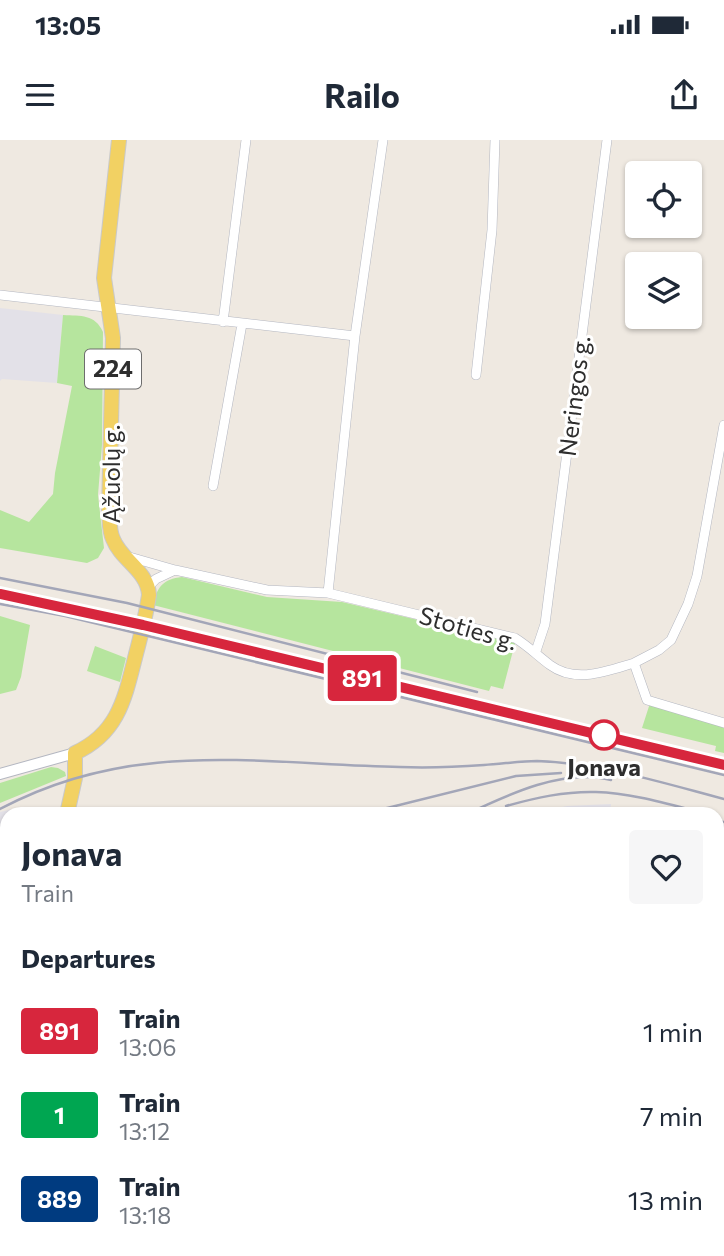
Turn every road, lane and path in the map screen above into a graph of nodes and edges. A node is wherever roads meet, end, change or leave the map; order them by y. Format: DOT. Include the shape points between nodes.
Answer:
graph roads {
  1 [pos="119,140"];
  2 [pos="246,140"];
  3 [pos="383,140"];
  4 [pos="495,140"];
  5 [pos="607,140"];
  6 [pos="0,295"];
  7 [pos="109,306"];
  8 [pos="222,322"];
  9 [pos="242,324"];
  10 [pos="355,336"];
  11 [pos="477,375"];
  12 [pos="724,425"];
  13 [pos="213,486"];
  14 [pos="123,555"];
  15 [pos="175,570"];
  16 [pos="148,587"];
  17 [pos="328,593"];
  18 [pos="536,651"];
  19 [pos="634,663"];
  20 [pos="724,723"];
  21 [pos="75,753"];
  22 [pos="0,774"];
  23 [pos="69,807"];
  1 -- 7 [label="main road, Ąžuolų g. / 224" via="104,278"];
  2 -- 8 [label="street"];
  3 -- 10 [label="street"];
  4 -- 11 [label="street" via="492,230"];
  5 -- 18 [label="street, Neringos g." via="547,610"];
  6 -- 7 [label="street"];
  7 -- 8 [label="street"];
  7 -- 14 [label="main road, Ąžuolų g. / 224" via="113,381 109,512 113,540"];
  8 -- 9 [label="street"];
  9 -- 10 [label="street"];
  9 -- 13 [label="street"];
  10 -- 17 [label="street"];
  12 -- 19 [label="street, Stoties g." via="688,604 671,640"];
  14 -- 15 [label="street, Stoties g."];
  14 -- 16 [label="main road, Ąžuolų g. / 224"];
  15 -- 16 [label="street"];
  15 -- 17 [label="street, Stoties g." via="267,590"];
  16 -- 21 [label="main road" via="147,608 121,706 109,728"];
  17 -- 18 [label="street, Stoties g." via="515,638"];
  18 -- 19 [label="street, Stoties g." via="550,666 583,676"];
  19 -- 20 [label="street" via="646,700"];
  21 -- 22 [label="street"];
  21 -- 23 [label="main road"];
}
